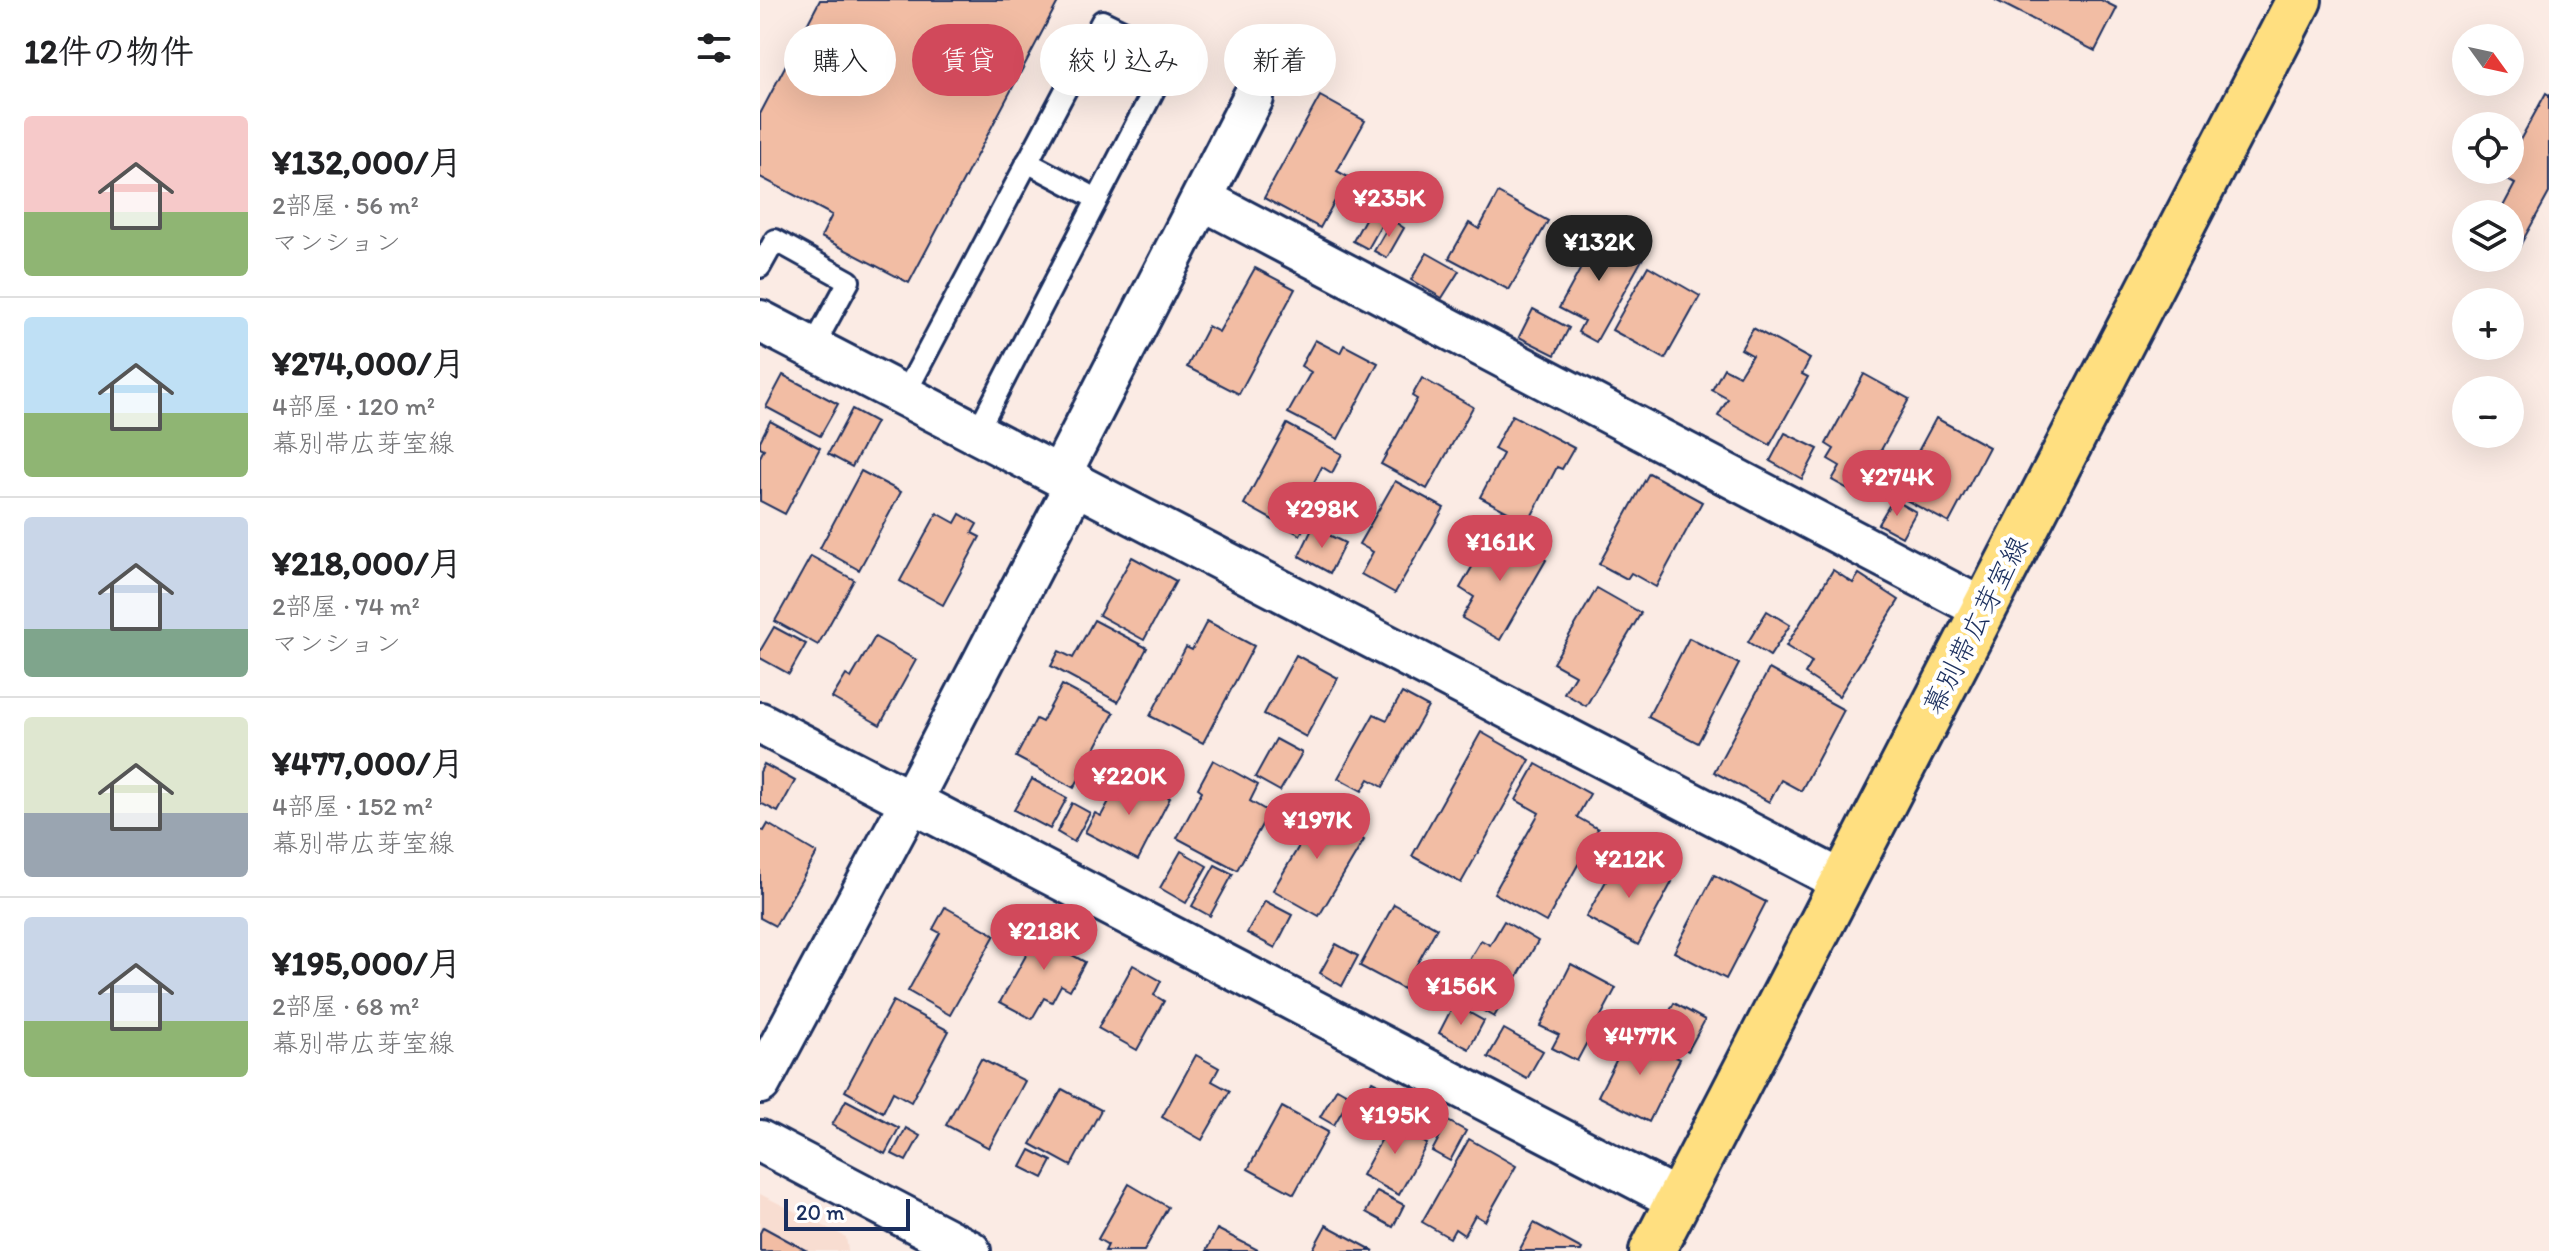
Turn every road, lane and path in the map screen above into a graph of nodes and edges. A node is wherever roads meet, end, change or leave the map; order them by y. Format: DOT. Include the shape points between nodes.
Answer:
graph roads {
  1 [pos="2299,0"];
  2 [pos="1253,98"];
  3 [pos="1027,162"];
  4 [pos="1097,199"];
  5 [pos="1202,199"];
  6 [pos="760,267"];
  7 [pos="760,321"];
  8 [pos="813,347"];
  9 [pos="905,394"];
  10 [pos="977,432"];
  11 [pos="1068,479"];
  12 [pos="1983,609"];
  13 [pos="760,723"];
  14 [pos="911,801"];
  15 [pos="1842,881"];
  16 [pos="760,1083"];
  17 [pos="760,1141"];
  18 [pos="1678,1200"];
  19 [pos="944,1245"];
  20 [pos="1652,1251"];
  1 -- 12 [label="main road, 幕別帯広芽室線"];
  2 -- 5 [label="street"];
  3 -- 4 [label="lane"];
  3 -- 4 [label="lane" via="1102,21 1172,55"];
  3 -- 9 [label="lane"];
  4 -- 10 [label="lane"];
  5 -- 11 [label="street"];
  5 -- 12 [label="street"];
  6 -- 8 [label="lane" via="775,240 849,281"];
  7 -- 8 [label="street"];
  8 -- 9 [label="street"];
  9 -- 10 [label="street"];
  10 -- 11 [label="street"];
  11 -- 14 [label="street"];
  11 -- 15 [label="street"];
  12 -- 15 [label="main road, 幕別帯広芽室線"];
  13 -- 14 [label="street"];
  14 -- 16 [label="street"];
  14 -- 18 [label="street"];
  15 -- 18 [label="main road, 幕別帯広芽室線"];
  17 -- 19 [label="street"];
  18 -- 20 [label="main road, 幕別帯広芽室線"];
}
